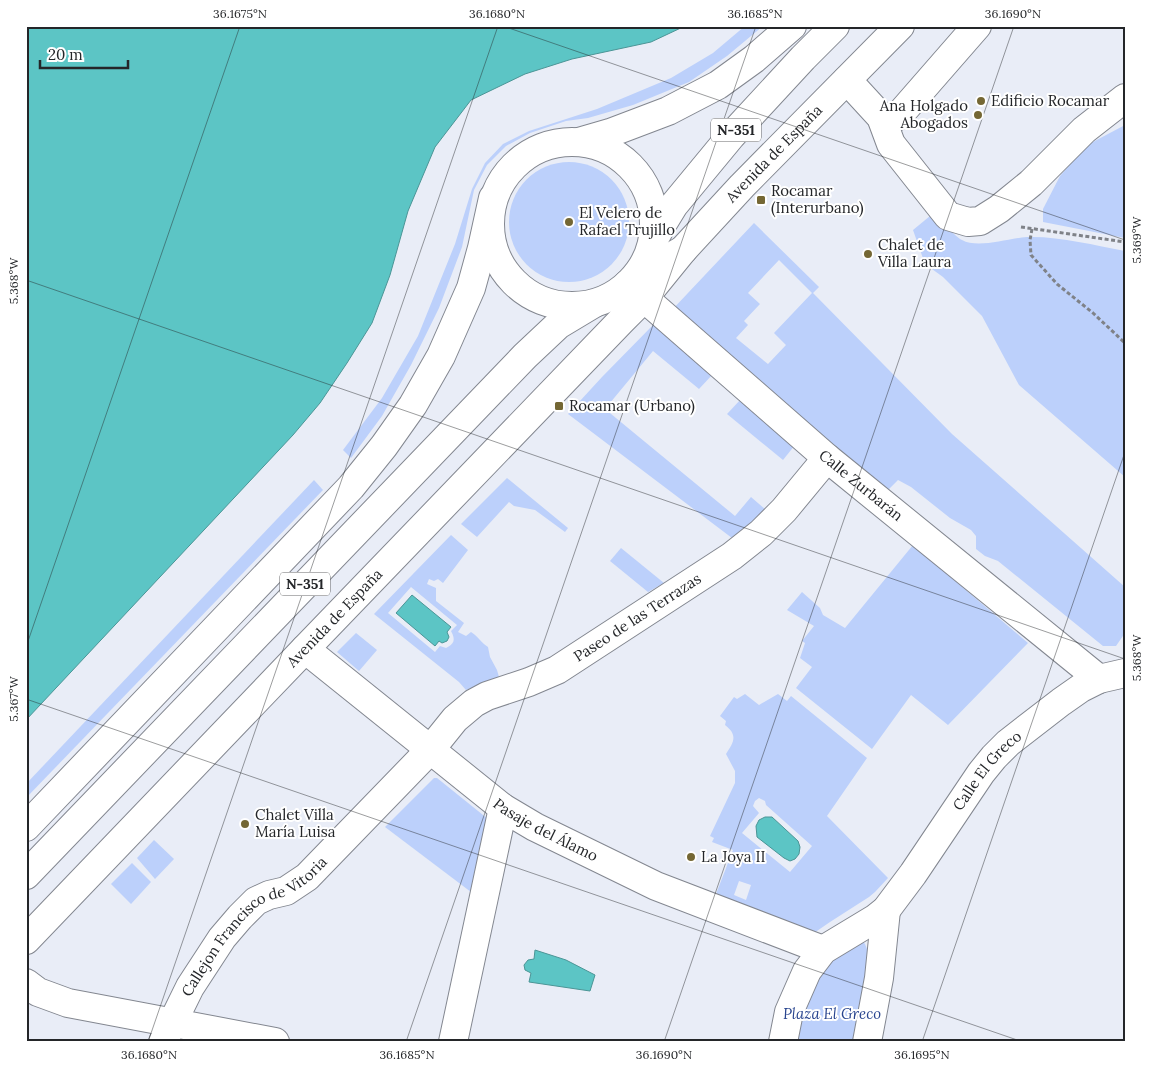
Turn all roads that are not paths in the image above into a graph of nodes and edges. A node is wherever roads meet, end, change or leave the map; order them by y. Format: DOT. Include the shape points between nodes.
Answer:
graph roads {
  1 [pos="792,26"];
  2 [pos="835,26"];
  3 [pos="900,26"];
  4 [pos="977,26"];
  5 [pos="847,80"];
  6 [pos="1125,98"];
  7 [pos="881,117"];
  8 [pos="579,142"];
  9 [pos="493,198"];
  10 [pos="652,245"];
  11 [pos="634,285"];
  12 [pos="594,304"];
  13 [pos="827,458"];
  14 [pos="305,649"];
  15 [pos="1112,676"];
  16 [pos="430,750"];
  17 [pos="503,808"];
  18 [pos="26,827"];
  19 [pos="26,875"];
  20 [pos="886,910"];
  21 [pos="26,940"];
  22 [pos="823,950"];
  23 [pos="26,984"];
  24 [pos="167,1032"];
  25 [pos="275,1042"];
  26 [pos="453,1042"];
  27 [pos="783,1042"];
  28 [pos="867,1042"];
  1 -- 8 [label="main road, N-351" via="718,85 668,111 610,134"];
  2 -- 10 [label="main road, N-351" via="731,136 674,205"];
  3 -- 5 [label="main road, Avenida de España"];
  4 -- 7 [label="main road" via="902,112 888,120"];
  5 -- 7 [label="main road"];
  5 -- 11 [label="main road, Avenida de España" via="683,250"];
  6 -- 7 [label="main road" via="1084,130 1031,183 991,214 974,222 948,216 891,144"];
  8 -- 9 [label="main road, N-351" via="551,144 526,155 506,174"];
  8 -- 10 [label="main road, N-351" via="618,155 639,176 654,216"];
  9 -- 12 [label="main road, N-351" via="489,223 492,249 503,272 521,290 543,302 568,307"];
  9 -- 18 [label="main road, N-351" via="471,288 457,322 418,397 384,446 351,487"];
  10 -- 11 [label="main road, N-351"];
  11 -- 12 [label="main road, N-351"];
  11 -- 13 [label="main road, Calle Zurbarán"];
  11 -- 14 [label="main road, Avenida de España" via="621,320"];
  12 -- 19 [label="main road, N-351" via="558,325 525,356"];
  13 -- 15 [label="main road, Calle Zurbarán"];
  13 -- 16 [label="main road, Paseo de las Terrazas" via="784,510 732,556 557,670 474,704 455,719"];
  14 -- 16 [label="main road, Pasaje del Álamo"];
  14 -- 21 [label="main road, Avenida de España"];
  15 -- 20 [label="main road, Calle El Greco" via="1081,688 994,757"];
  16 -- 17 [label="main road, Pasaje del Álamo"];
  16 -- 24 [label="main road, Callejon Francisco de Vitoria" via="307,877 286,891 256,901 240,917 190,987"];
  17 -- 22 [label="main road, Pasaje del Álamo" via="656,886"];
  17 -- 26 [label="main road"];
  20 -- 22 [label="main road, Calle El Greco"];
  20 -- 28 [label="main road" via="879,978"];
  22 -- 27 [label="main road, Calle El Greco" via="807,971 789,1012"];
  23 -- 24 [label="main road" via="68,1003"];
  24 -- 25 [label="main road"];
}
